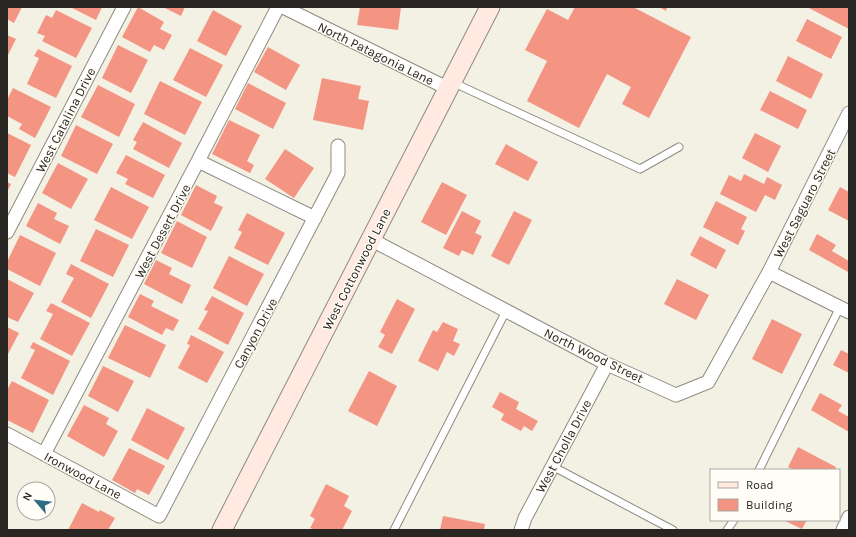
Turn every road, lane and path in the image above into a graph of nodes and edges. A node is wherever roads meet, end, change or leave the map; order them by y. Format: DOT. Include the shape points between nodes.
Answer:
graph roads {
  1 [pos="124,7"];
  2 [pos="278,7"];
  3 [pos="283,7"];
  4 [pos="490,7"];
  5 [pos="450,85"];
  6 [pos="849,112"];
  7 [pos="338,146"];
  8 [pos="679,147"];
  9 [pos="198,162"];
  10 [pos="315,218"];
  11 [pos="7,232"];
  12 [pos="372,240"];
  13 [pos="769,272"];
  14 [pos="506,310"];
  15 [pos="847,310"];
  16 [pos="607,364"];
  17 [pos="7,434"];
  18 [pos="44,454"];
  19 [pos="552,466"];
  20 [pos="760,469"];
  21 [pos="159,516"];
  22 [pos="849,517"];
  23 [pos="733,521"];
  24 [pos="222,530"];
  25 [pos="394,530"];
  26 [pos="521,530"];
  27 [pos="673,530"];
  28 [pos="728,530"];
  29 [pos="843,530"];
  1 -- 11 [label="street, West Catalina Drive"];
  2 -- 9 [label="street, West Desert Drive"];
  3 -- 5 [label="street, North Patagonia Lane"];
  4 -- 5 [label="main road, West Cottonwood Lane"];
  5 -- 8 [label="lane" via="640,169"];
  5 -- 12 [label="main road, West Cottonwood Lane"];
  6 -- 13 [label="street, West Saguaro Street"];
  7 -- 10 [label="street, Canyon Drive" via="338,173"];
  9 -- 10 [label="street"];
  9 -- 18 [label="street, West Desert Drive"];
  10 -- 21 [label="street, Canyon Drive"];
  12 -- 14 [label="street, North Wood Street"];
  12 -- 24 [label="main road, West Cottonwood Lane"];
  13 -- 15 [label="street"];
  13 -- 16 [label="street, North Wood Street" via="708,382 676,394"];
  14 -- 16 [label="street, North Wood Street"];
  14 -- 25 [label="lane"];
  15 -- 20 [label="lane"];
  16 -- 19 [label="street, West Cholla Drive"];
  17 -- 18 [label="street, Ironwood Lane"];
  18 -- 21 [label="street, Ironwood Lane"];
  19 -- 26 [label="street, West Cholla Drive" via="524,518"];
  19 -- 27 [label="lane"];
  22 -- 29 [label="street"];
  23 -- 28 [label="lane"];
}
